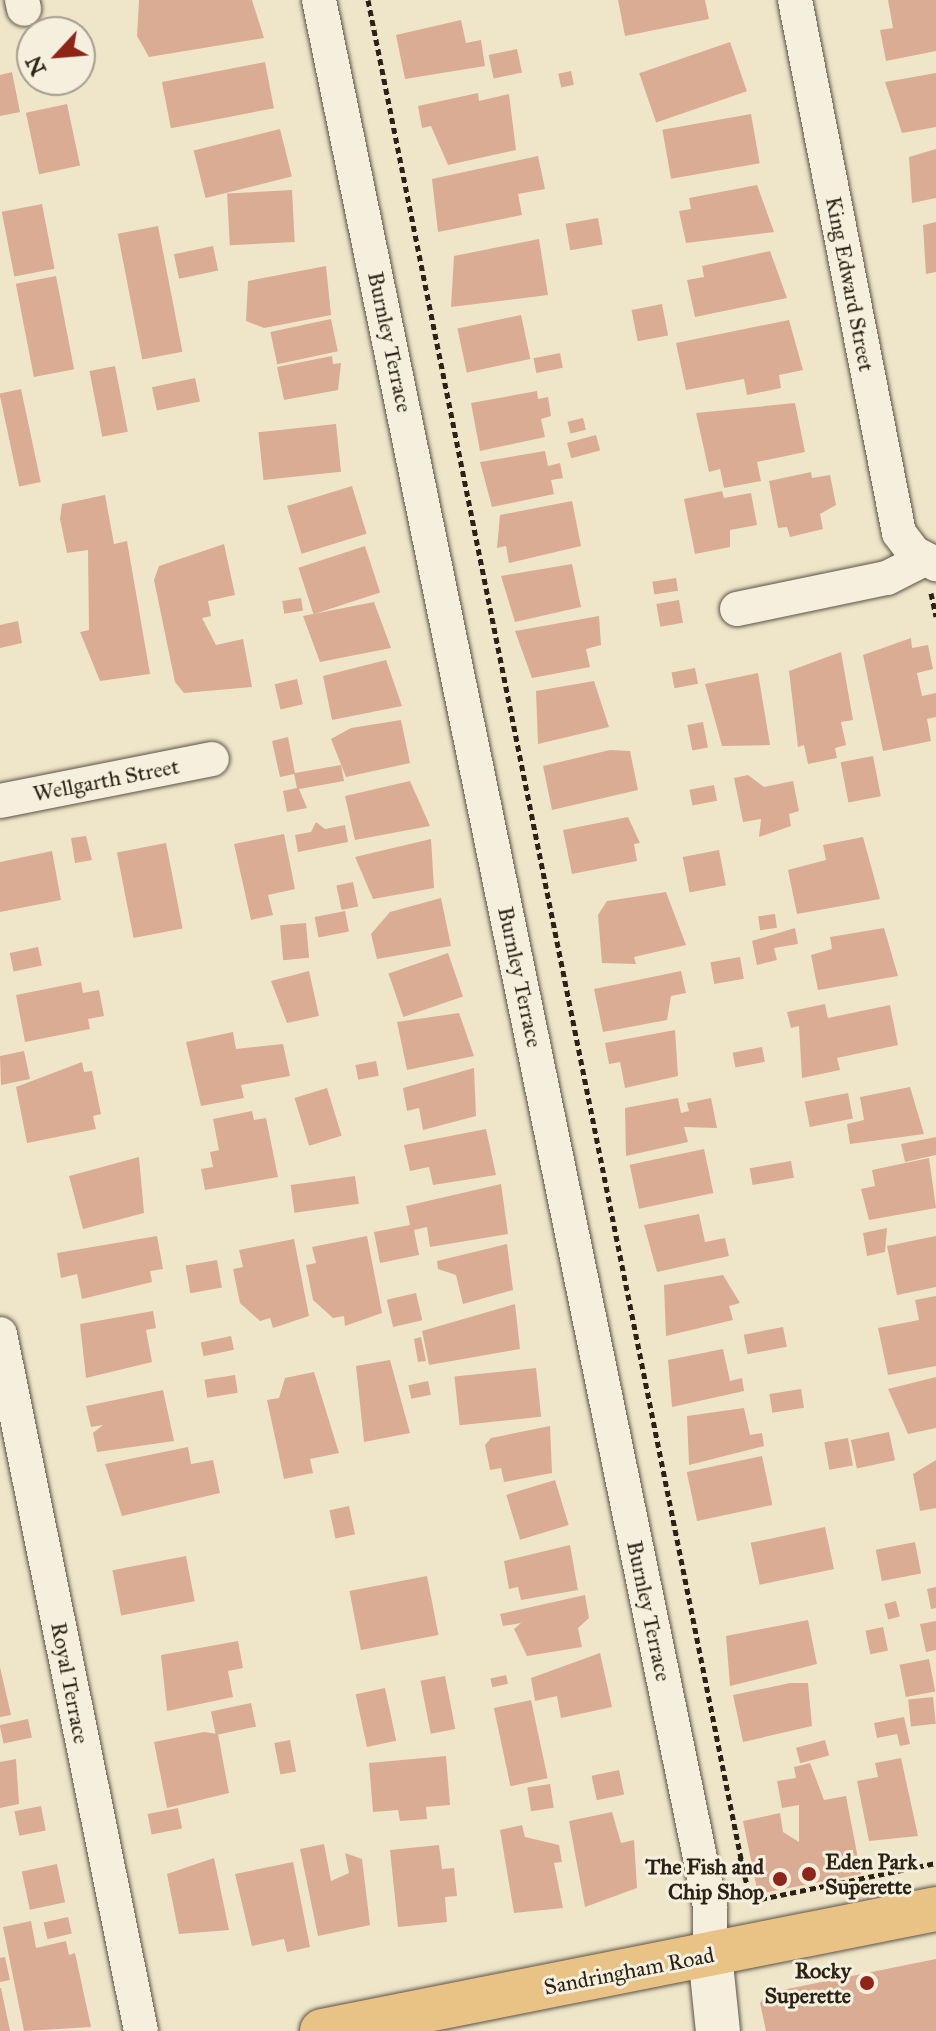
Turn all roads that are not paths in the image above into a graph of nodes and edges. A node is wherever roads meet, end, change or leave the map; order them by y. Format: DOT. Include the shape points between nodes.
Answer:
graph roads {
  1 [pos="319,0"];
  2 [pos="795,0"];
  3 [pos="929,562"];
  4 [pos="737,609"];
  5 [pos="212,759"];
  6 [pos="0,801"];
  7 [pos="0,1334"];
  8 [pos="936,1909"];
  9 [pos="710,1954"];
  10 [pos="141,2031"];
  11 [pos="322,2031"];
  12 [pos="718,2031"];
  1 -- 9 [label="street, Burnley Terrace" via="692,1820 710,1911"];
  2 -- 3 [label="street, King Edward Street" via="899,533"];
  3 -- 4 [label="street, King Edward Street" via="887,578"];
  5 -- 6 [label="street, Wellgarth Street"];
  7 -- 10 [label="street, Royal Terrace"];
  8 -- 9 [label="main road, Sandringham Road"];
  9 -- 11 [label="main road, Sandringham Road"];
  9 -- 12 [label="street"];
}
